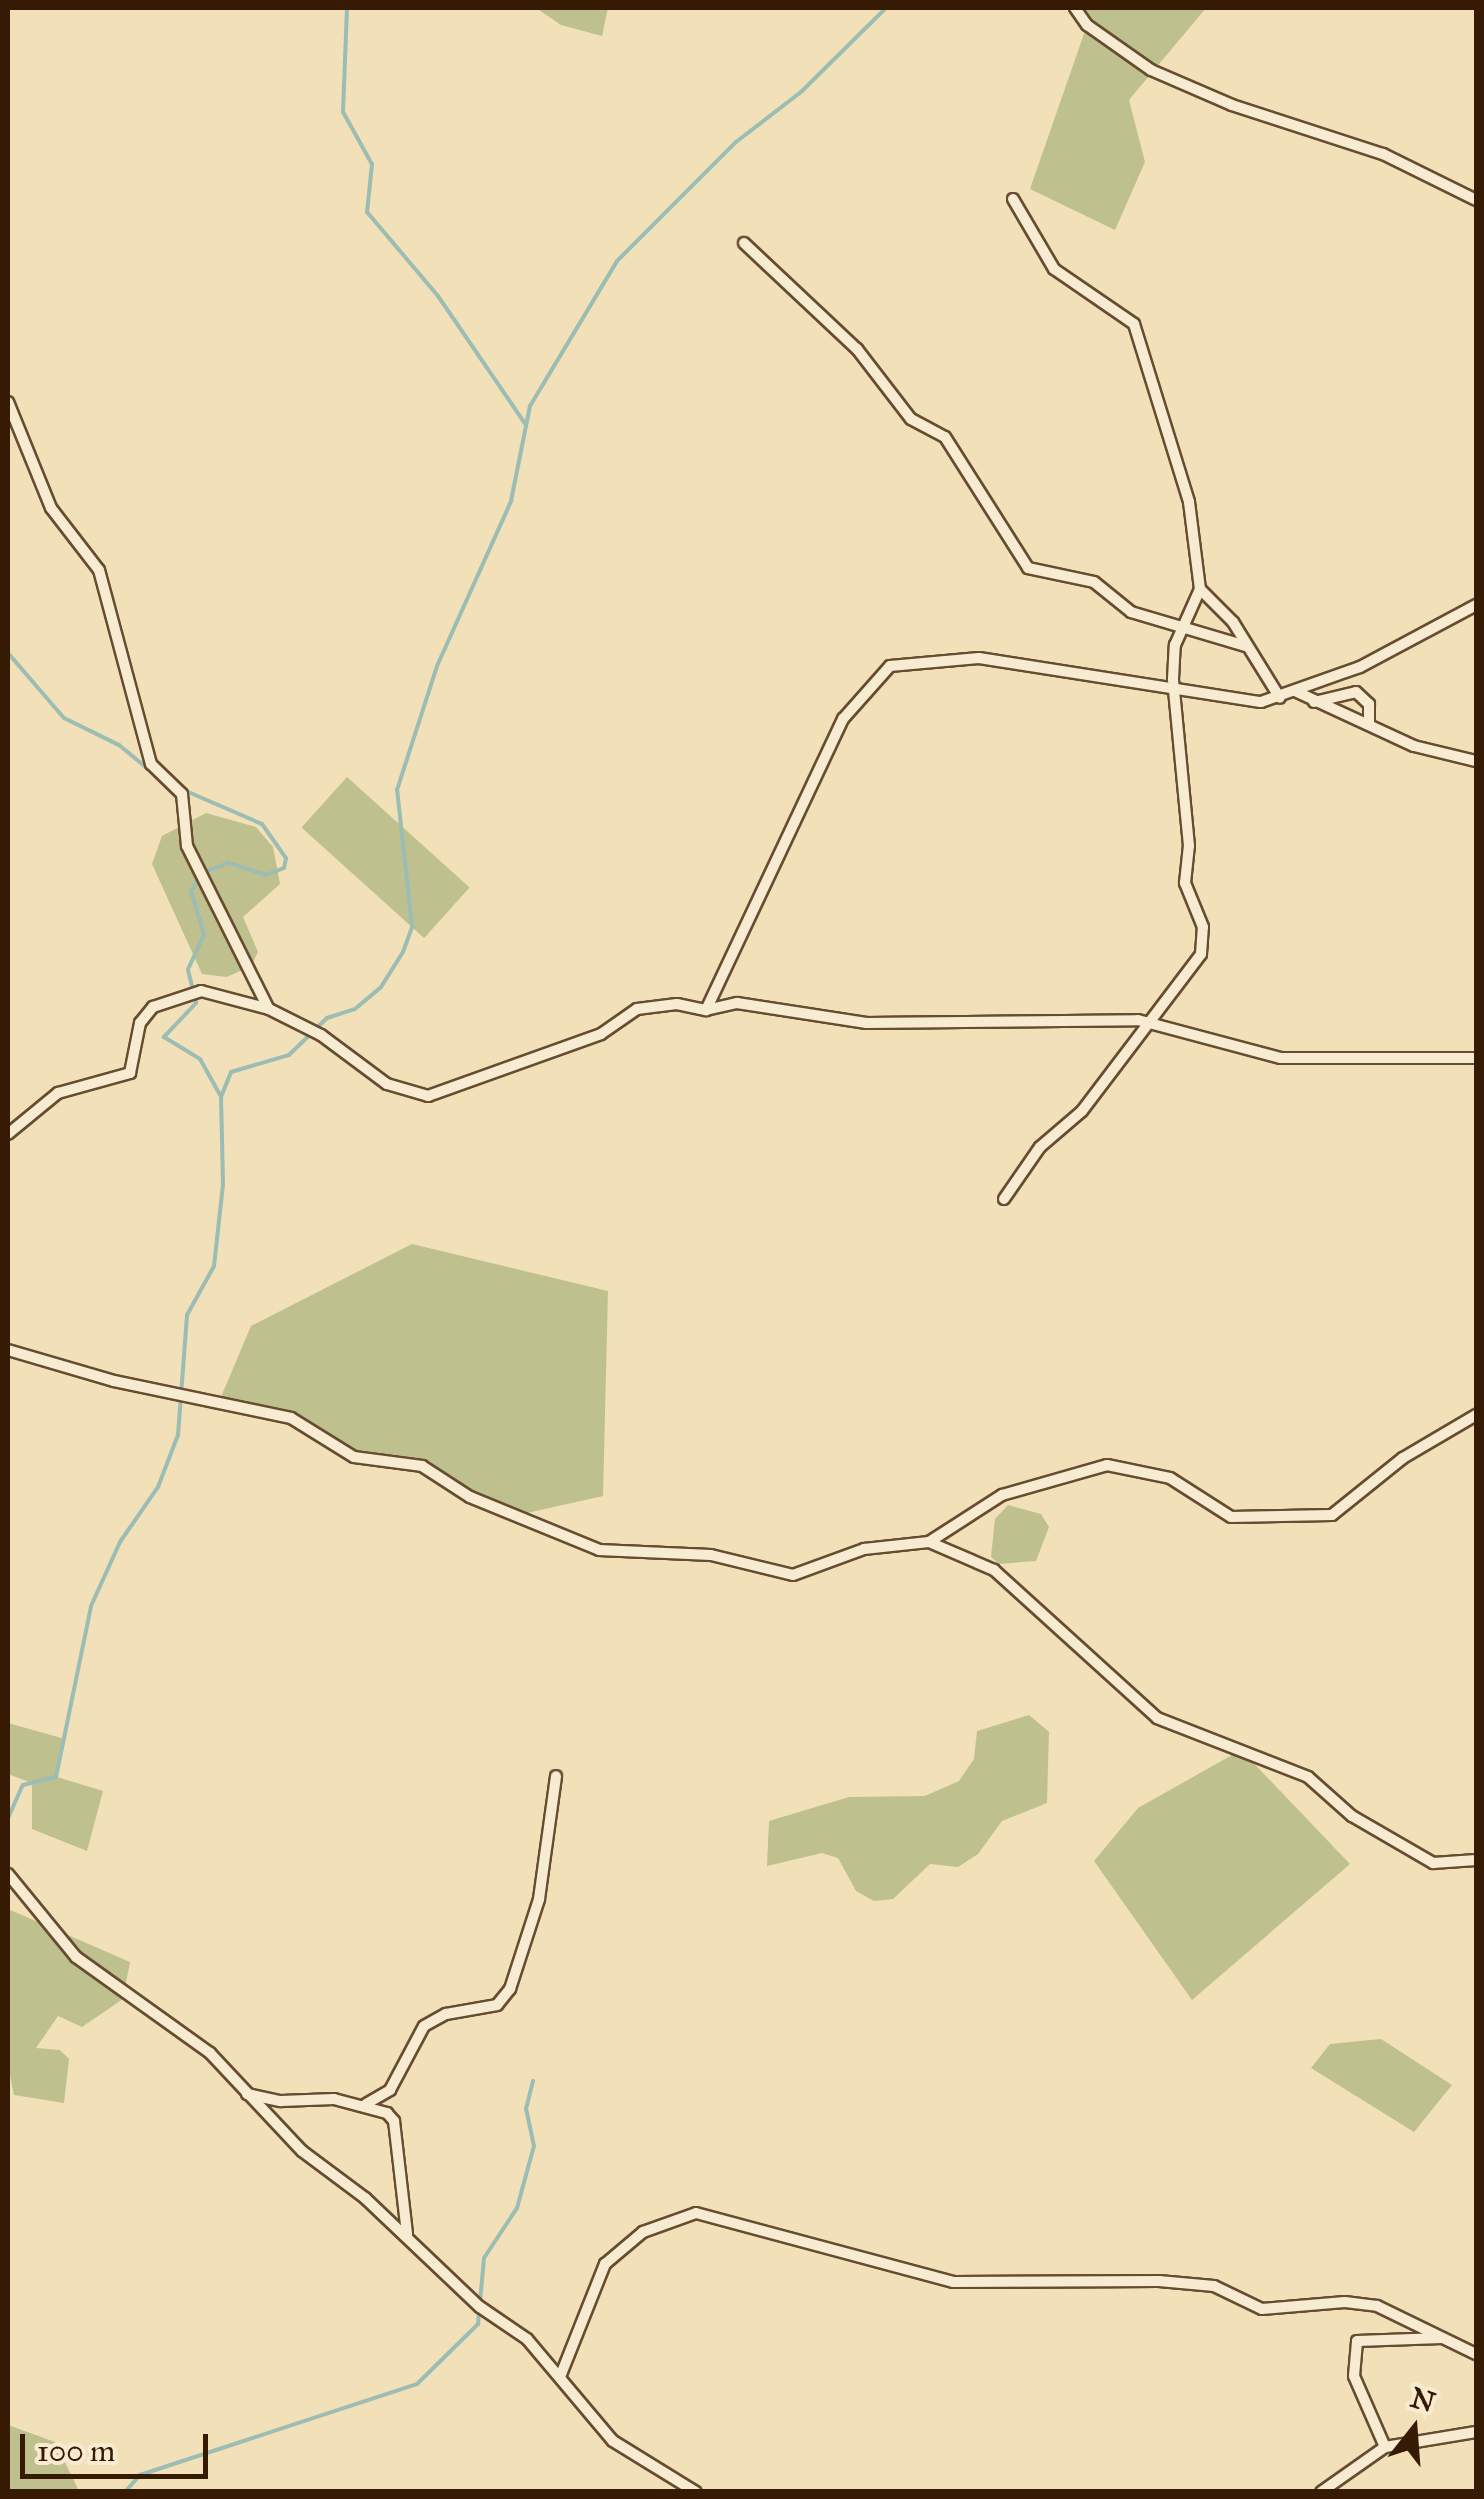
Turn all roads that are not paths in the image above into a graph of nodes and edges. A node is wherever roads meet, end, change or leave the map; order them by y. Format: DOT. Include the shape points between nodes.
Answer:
graph roads {
  1 [pos="1075,8"];
  2 [pos="1013,199"];
  3 [pos="1476,200"];
  4 [pos="744,243"];
  5 [pos="8,402"];
  6 [pos="1200,589"];
  7 [pos="1476,605"];
  8 [pos="1182,628"];
  9 [pos="1246,646"];
  10 [pos="1176,692"];
  11 [pos="1297,692"];
  12 [pos="1280,698"];
  13 [pos="1313,702"];
  14 [pos="1369,722"];
  15 [pos="1476,761"];
  16 [pos="269,1009"];
  17 [pos="706,1010"];
  18 [pos="1152,1024"];
  19 [pos="1476,1058"];
  20 [pos="8,1134"];
  21 [pos="1004,1199"];
  22 [pos="8,1350"];
  23 [pos="1476,1415"];
  24 [pos="929,1542"];
  25 [pos="556,1776"];
  26 [pos="1476,1860"];
  27 [pos="8,1874"];
  28 [pos="247,2094"];
  29 [pos="366,2104"];
  30 [pos="410,2244"];
  31 [pos="1445,2338"];
  32 [pos="1476,2354"];
  33 [pos="560,2376"];
  34 [pos="1476,2432"];
  35 [pos="1385,2447"];
  36 [pos="696,2492"];
  37 [pos="1320,2492"];
  1 -- 3 [label="street" via="1087,25 1151,70 1232,106 1383,154"];
  2 -- 6 [label="street" via="1054,269 1134,324 1189,502"];
  4 -- 8 [label="street" via="857,349 911,420 945,437 1028,568 1094,582 1131,612"];
  5 -- 16 [label="street" via="51,508 99,570 152,764 182,794 186,846"];
  6 -- 8 [label="street"];
  6 -- 9 [label="street"];
  7 -- 11 [label="street"];
  8 -- 9 [label="street"];
  8 -- 10 [label="street" via="1175,645"];
  9 -- 12 [label="street"];
  10 -- 12 [label="street" via="1255,702"];
  10 -- 17 [label="street" via="979,658 910,661 880,673 843,718"];
  10 -- 18 [label="street" via="1189,846 1185,883 1202,946 1194,969"];
  11 -- 12 [label="street"];
  11 -- 13 [label="street"];
  13 -- 14 [label="street"];
  13 -- 14 [label="street" via="1356,692 1369,704"];
  14 -- 15 [label="street" via="1414,746"];
  16 -- 17 [label="street" via="321,1035 387,1084 428,1096 601,1034 638,1009 677,1004"];
  16 -- 20 [label="street" via="201,991 153,1007 140,1023 130,1073 58,1093"];
  17 -- 18 [label="street" via="737,1003 866,1023 1040,1016"];
  18 -- 19 [label="street" via="1281,1058"];
  18 -- 21 [label="street" via="1122,1050 1082,1111 1040,1147"];
  22 -- 24 [label="street" via="114,1381 291,1418 354,1457 422,1466 470,1497 614,1554 711,1555 792,1575 864,1549"];
  23 -- 24 [label="street" via="1403,1458 1332,1515 1231,1517 1170,1478 1107,1465 1002,1494"];
  24 -- 26 [label="street" via="994,1570 1157,1718 1308,1777 1352,1816 1433,1862"];
  25 -- 29 [label="street" via="539,1899 510,1989 498,2006 446,2014 424,2026 390,2090"];
  27 -- 28 [label="street" via="76,1957 210,2053"];
  28 -- 29 [label="street"];
  28 -- 30 [label="street"];
  29 -- 30 [label="street" via="394,2121"];
  30 -- 33 [label="street" via="527,2339"];
  31 -- 32 [label="street"];
  31 -- 33 [label="street" via="1378,2306 1262,2309 1214,2286 953,2282 696,2214 642,2232 605,2264"];
  31 -- 35 [label="street" via="1357,2341 1354,2376"];
  33 -- 36 [label="street" via="612,2441"];
  34 -- 35 [label="street"];
  35 -- 37 [label="street"];
}
